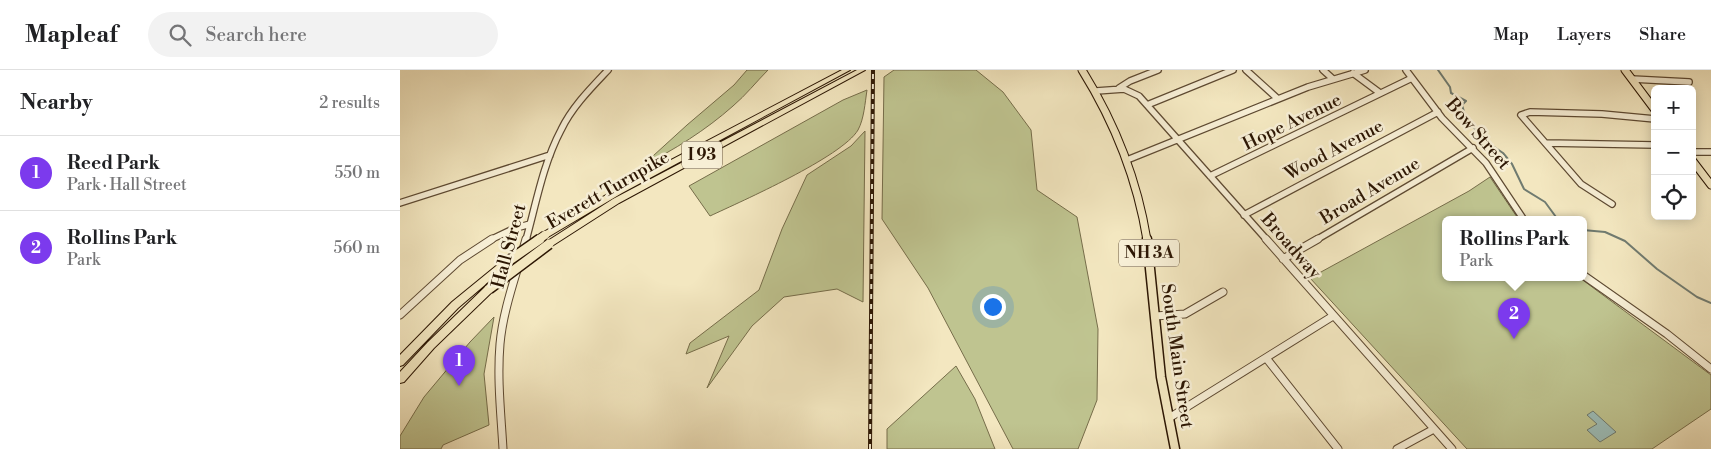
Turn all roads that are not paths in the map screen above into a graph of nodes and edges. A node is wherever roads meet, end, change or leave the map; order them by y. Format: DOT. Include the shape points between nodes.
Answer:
graph roads {
  1 [pos="608,70"];
  2 [pos="840,70"];
  3 [pos="848,70"];
  4 [pos="1082,70"];
  5 [pos="1158,70"];
  6 [pos="1233,70"];
  7 [pos="1246,70"];
  8 [pos="1323,70"];
  9 [pos="1365,70"];
  10 [pos="1406,70"];
  11 [pos="1625,70"];
  12 [pos="860,71"];
  13 [pos="1353,73"];
  14 [pos="1412,78"];
  15 [pos="1333,79"];
  16 [pos="1632,79"];
  17 [pos="1689,82"];
  18 [pos="1118,88"];
  19 [pos="1096,91"];
  20 [pos="1380,93"];
  21 [pos="1278,99"];
  22 [pos="1147,105"];
  23 [pos="1651,105"];
  24 [pos="1438,112"];
  25 [pos="1651,119"];
  26 [pos="1178,140"];
  27 [pos="713,141"];
  28 [pos="1546,144"];
  29 [pos="1651,145"];
  30 [pos="1473,148"];
  31 [pos="1696,152"];
  32 [pos="1711,152"];
  33 [pos="550,155"];
  34 [pos="1127,160"];
  35 [pos="1696,165"];
  36 [pos="1210,176"];
  37 [pos="1711,186"];
  38 [pos="400,203"];
  39 [pos="1612,204"];
  40 [pos="1244,215"];
  41 [pos="1521,216"];
  42 [pos="530,224"];
  43 [pos="547,240"];
  44 [pos="1283,259"];
  45 [pos="1587,278"];
  46 [pos="1223,292"];
  47 [pos="400,315"];
  48 [pos="1155,316"];
  49 [pos="1333,316"];
  50 [pos="1267,359"];
  51 [pos="400,362"];
  52 [pos="1711,368"];
  53 [pos="400,379"];
  54 [pos="1169,418"];
  55 [pos="1434,429"];
  56 [pos="503,449"];
  57 [pos="1175,449"];
  58 [pos="1338,449"];
  59 [pos="1397,449"];
  60 [pos="1452,449"];
  1 -- 33 [label="street, Hall Street" via="570,115"];
  2 -- 27 [label="highway"];
  3 -- 27 [label="highway, Everett Turnpike / I 93"];
  4 -- 19 [label="main road, South Main Street / NH 3A"];
  5 -- 18 [label="street"];
  6 -- 22 [label="street"];
  7 -- 21 [label="street"];
  8 -- 15 [label="street"];
  9 -- 13 [label="street"];
  10 -- 14 [label="street, Bow Street"];
  11 -- 16 [label="main road"];
  12 -- 43 [label="highway, Everett Turnpike / I 93"];
  13 -- 15 [label="street"];
  13 -- 20 [label="street"];
  14 -- 20 [label="street, Hope Avenue"];
  14 -- 24 [label="street, Bow Street"];
  15 -- 21 [label="street"];
  16 -- 17 [label="street"];
  16 -- 23 [label="main road"];
  18 -- 19 [label="street"];
  18 -- 22 [label="street, Broadway" via="1134,93"];
  19 -- 34 [label="main road, South Main Street / NH 3A"];
  20 -- 36 [label="street, Hope Avenue"];
  21 -- 26 [label="street"];
  22 -- 26 [label="street, Broadway"];
  24 -- 30 [label="street, Bow Street"];
  24 -- 40 [label="street, Wood Avenue"];
  25 -- 28 [label="street" via="1602,114 1530,112 1521,115"];
  26 -- 34 [label="street"];
  26 -- 36 [label="street, Broadway"];
  27 -- 43 [label="highway, Everett Turnpike / I 93" via="601,201"];
  28 -- 29 [label="street"];
  28 -- 39 [label="street" via="1581,184"];
  30 -- 41 [label="street, Bow Street"];
  30 -- 44 [label="street, Broad Avenue"];
  31 -- 32 [label="street"];
  33 -- 38 [label="street"];
  33 -- 42 [label="street, Hall Street"];
  34 -- 48 [label="main road, South Main Street / NH 3A" via="1144,217"];
  35 -- 37 [label="main road"];
  36 -- 40 [label="street, Broadway"];
  40 -- 44 [label="street, Broadway"];
  42 -- 47 [label="street" via="508,229 481,246"];
  42 -- 56 [label="street, Hall Street" via="504,320 499,354"];
  43 -- 51 [label="highway, Everett Turnpike / I 93, bridge" via="504,264 455,304"];
  43 -- 53 [label="highway, Everett Turnpike / I 93, bridge" via="489,289"];
  44 -- 49 [label="street, Broadway"];
  45 -- 52 [label="street"];
  46 -- 48 [label="street" via="1185,314"];
  48 -- 54 [label="main road, South Main Street / NH 3A"];
  49 -- 50 [label="street"];
  49 -- 55 [label="street, Broadway"];
  50 -- 54 [label="street"];
  50 -- 58 [label="street"];
  54 -- 57 [label="main road, South Main Street / NH 3A"];
  55 -- 59 [label="street"];
  55 -- 60 [label="street, Broadway"];
}
